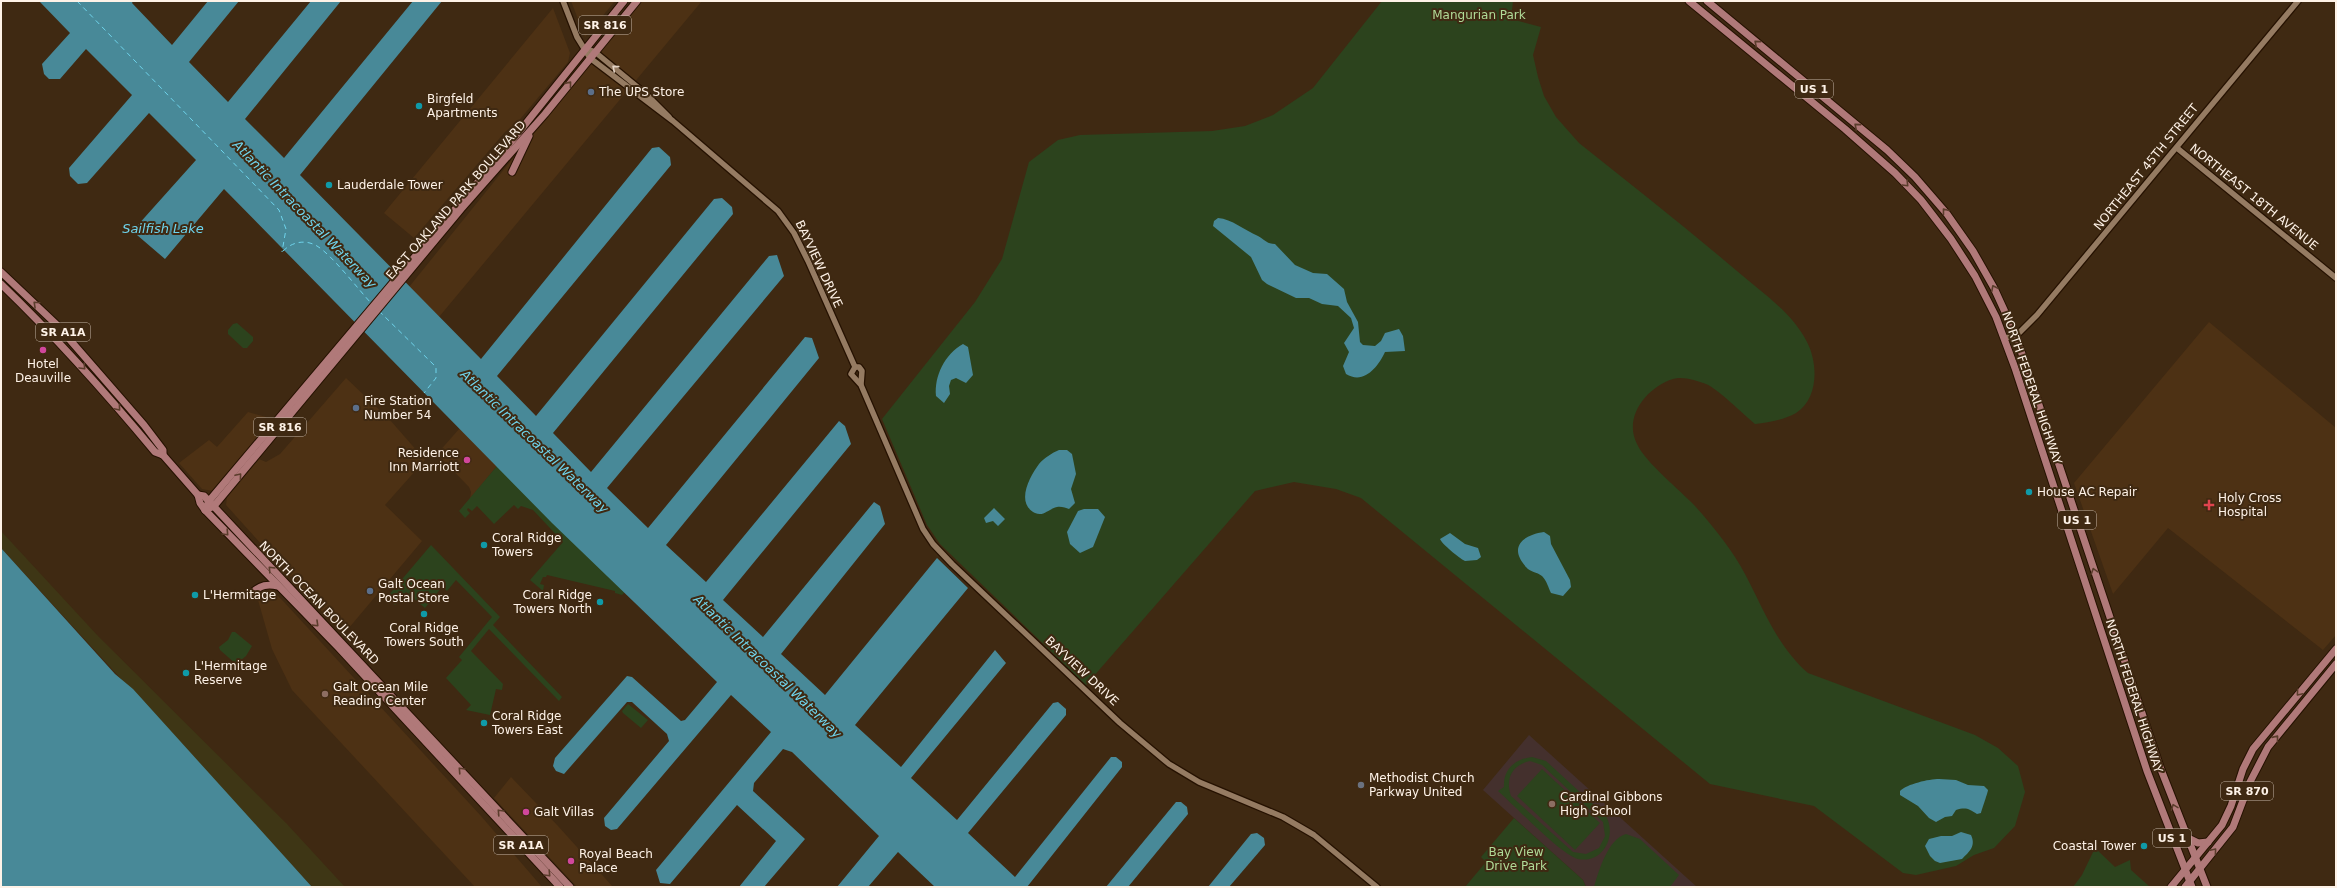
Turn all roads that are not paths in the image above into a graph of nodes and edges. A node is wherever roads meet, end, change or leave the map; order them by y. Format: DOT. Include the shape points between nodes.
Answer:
graph roads {
  1 [pos="563,1"];
  2 [pos="624,1"];
  3 [pos="637,1"];
  4 [pos="1689,1"];
  5 [pos="1707,1"];
  6 [pos="2298,1"];
  7 [pos="1698,8"];
  8 [pos="1718,10"];
  9 [pos="585,48"];
  10 [pos="595,52"];
  11 [pos="590,58"];
  12 [pos="1822,96"];
  13 [pos="1807,98"];
  14 [pos="544,114"];
  15 [pos="673,121"];
  16 [pos="2177,148"];
  17 [pos="512,172"];
  18 [pos="414,261"];
  19 [pos="1,272"];
  20 [pos="2336,278"];
  21 [pos="1,284"];
  22 [pos="2016,336"];
  23 [pos="2004,338"];
  24 [pos="2023,392"];
  25 [pos="2038,402"];
  26 [pos="163,455"];
  27 [pos="198,495"];
  28 [pos="211,504"];
  29 [pos="205,510"];
  30 [pos="248,555"];
  31 [pos="261,558"];
  32 [pos="278,586"];
  33 [pos="2088,590"];
  34 [pos="253,592"];
  35 [pos="2106,608"];
  36 [pos="2095,610"];
  37 [pos="2113,630"];
  38 [pos="2336,648"];
  39 [pos="2336,664"];
  40 [pos="2117,678"];
  41 [pos="2132,686"];
  42 [pos="405,720"];
  43 [pos="417,722"];
  44 [pos="2186,837"];
  45 [pos="2208,842"];
  46 [pos="2195,858"];
  47 [pos="2199,869"];
  48 [pos="2185,870"];
  49 [pos="2189,885"];
  50 [pos="560,887"];
  51 [pos="570,887"];
  52 [pos="1377,887"];
  53 [pos="2171,887"];
  54 [pos="2207,887"];
  1 -- 9 [label="street, BAYVIEW DRIVE" via="577,37"];
  2 -- 9 [label="main road, EAST OAKLAND PARK BOULEVARD / SR 816"];
  3 -- 10 [label="main road, EAST OAKLAND PARK BOULEVARD / SR 816"];
  4 -- 7 [label="main road, NORTH FEDERAL HIGHWAY / US 1"];
  5 -- 8 [label="main road, NORTH FEDERAL HIGHWAY / US 1"];
  6 -- 16 [label="street, NORTHEAST 45TH STREET"];
  7 -- 8 [label="main road"];
  7 -- 13 [label="main road, NORTH FEDERAL HIGHWAY / US 1"];
  12 -- 8 [label="main road, NORTH FEDERAL HIGHWAY / US 1, one-way"];
  9 -- 10 [label="street, BAYVIEW DRIVE"];
  9 -- 11 [label="street, BAYVIEW DRIVE"];
  9 -- 18 [label="main road, EAST OAKLAND PARK BOULEVARD / SR 816"];
  10 -- 11 [label="main road, EAST OAKLAND PARK BOULEVARD / SR 816"];
  15 -- 10 [label="street, BAYVIEW DRIVE, one-way" via="646,94"];
  14 -- 11 [label="main road, EAST OAKLAND PARK BOULEVARD / SR 816, one-way"];
  11 -- 15 [label="street, BAYVIEW DRIVE"];
  12 -- 13 [label="main road"];
  22 -- 12 [label="main road, NORTH FEDERAL HIGHWAY / US 1, one-way" via="1985,271 1941,206 1888,150"];
  13 -- 23 [label="main road, NORTH FEDERAL HIGHWAY / US 1, one-way" via="1895,173 1933,214 1975,276"];
  14 -- 17 [label="main road" via="527,139"];
  14 -- 18 [label="main road, EAST OAKLAND PARK BOULEVARD / SR 816"];
  15 -- 52 [label="street, BAYVIEW DRIVE" via="769,200 788,223 808,261 855,367 851,374 858,377 923,529 933,544 1120,723 1169,764 1199,782 1283,817 1308,831"];
  16 -- 20 [label="street, NORTHEAST 18TH AVENUE"];
  16 -- 22 [label="street, NORTHEAST 45TH STREET" via="2038,315"];
  18 -- 28 [label="main road, EAST OAKLAND PARK BOULEVARD / SR 816"];
  26 -- 19 [label="main road, NORTH OCEAN BOULEVARD / SR A1A, one-way" via="163,450 144,425 57,325"];
  21 -- 26 [label="main road, NORTH OCEAN BOULEVARD / SR A1A, one-way" via="50,330 155,452"];
  22 -- 23 [label="street"];
  22 -- 25 [label="main road, NORTH FEDERAL HIGHWAY / US 1"];
  23 -- 24 [label="main road, NORTH FEDERAL HIGHWAY / US 1"];
  24 -- 25 [label="main road"];
  24 -- 33 [label="main road, NORTH FEDERAL HIGHWAY / US 1"];
  35 -- 25 [label="main road, NORTH FEDERAL HIGHWAY / US 1, one-way"];
  26 -- 27 [label="main road, NORTH OCEAN BOULEVARD / SR A1A"];
  27 -- 28 [label="main road, NORTH OCEAN BOULEVARD / SR A1A" via="204,496"];
  27 -- 29 [label="main road, NORTH OCEAN BOULEVARD / SR A1A"];
  28 -- 29 [label="main road, EAST OAKLAND PARK BOULEVARD / SR 816"];
  28 -- 31 [label="main road, NORTH OCEAN BOULEVARD / SR A1A"];
  29 -- 30 [label="main road, NORTH OCEAN BOULEVARD / SR A1A, one-way"];
  30 -- 31 [label="main road"];
  30 -- 32 [label="main road, NORTH OCEAN BOULEVARD / SR A1A"];
  43 -- 31 [label="main road, NORTH OCEAN BOULEVARD / SR A1A, one-way"];
  32 -- 34 [label="main road" via="267,584"];
  32 -- 42 [label="main road, NORTH OCEAN BOULEVARD / SR A1A, one-way"];
  33 -- 35 [label="main road"];
  33 -- 36 [label="main road, NORTH FEDERAL HIGHWAY / US 1"];
  35 -- 37 [label="main road, NORTH FEDERAL HIGHWAY / US 1"];
  36 -- 37 [label="main road"];
  36 -- 40 [label="main road, NORTH FEDERAL HIGHWAY / US 1"];
  37 -- 41 [label="main road, NORTH FEDERAL HIGHWAY / US 1"];
  38 -- 45 [label="main road, SR 870, one-way" via="2253,749 2243,769 2227,816"];
  47 -- 39 [label="main road, SR 870, one-way" via="2233,827 2250,782 2269,747"];
  40 -- 41 [label="main road"];
  40 -- 48 [label="main road, NORTH FEDERAL HIGHWAY / US 1" via="2155,794"];
  44 -- 41 [label="main road, NORTH FEDERAL HIGHWAY / US 1, one-way"];
  42 -- 43 [label="main road"];
  42 -- 50 [label="main road, NORTH OCEAN BOULEVARD / SR A1A, one-way"];
  51 -- 43 [label="main road, NORTH OCEAN BOULEVARD / SR A1A, one-way"];
  44 -- 45 [label="main road" via="2198,843"];
  44 -- 46 [label="main road, NORTH FEDERAL HIGHWAY / US 1"];
  45 -- 46 [label="main road, SR 870"];
  46 -- 47 [label="main road, NORTH FEDERAL HIGHWAY / US 1"];
  46 -- 48 [label="main road, SR 870"];
  47 -- 49 [label="main road, SR 870"];
  47 -- 54 [label="main road, NORTH FEDERAL HIGHWAY / US 1"];
  48 -- 49 [label="main road, NORTH FEDERAL HIGHWAY / US 1"];
  48 -- 53 [label="main road, SR 870"];
}
